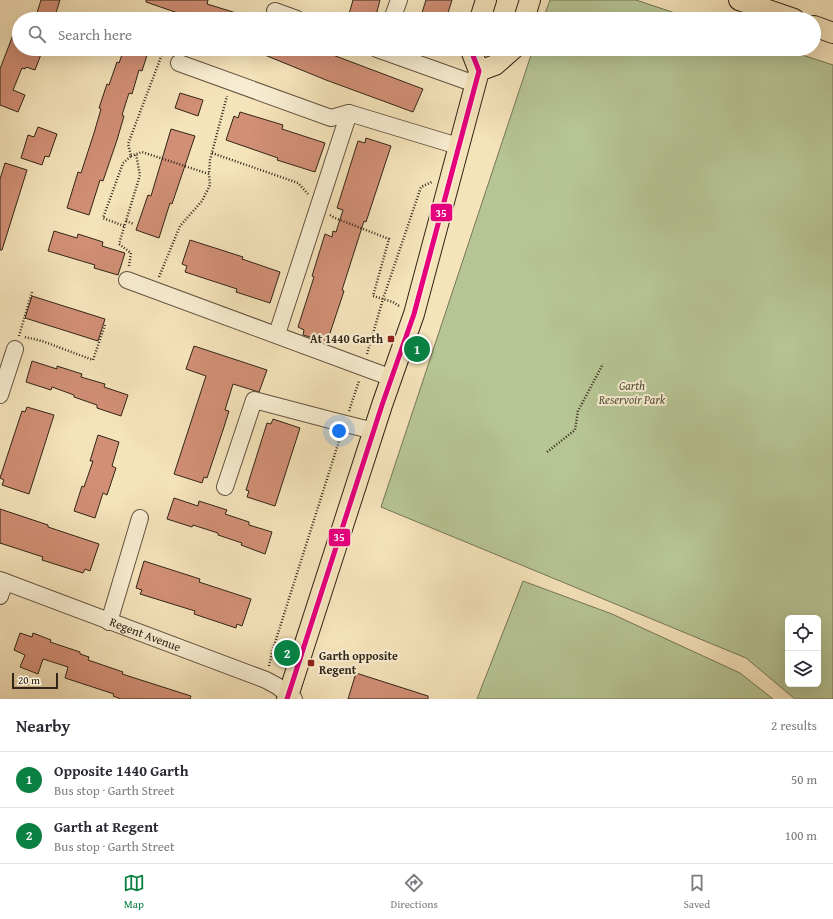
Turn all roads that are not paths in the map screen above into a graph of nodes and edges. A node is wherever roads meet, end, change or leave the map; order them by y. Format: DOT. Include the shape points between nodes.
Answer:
graph roads {
  1 [pos="399,0"];
  2 [pos="486,0"];
  3 [pos="530,0"];
  4 [pos="739,0"];
  5 [pos="274,10"];
  6 [pos="279,12"];
  7 [pos="395,12"];
  8 [pos="482,12"];
  9 [pos="526,12"];
  10 [pos="774,12"];
  11 [pos="821,29"];
  12 [pos="833,33"];
  13 [pos="401,56"];
  14 [pos="473,56"];
  15 [pos="505,56"];
  16 [pos="179,64"];
  17 [pos="477,78"];
  18 [pos="349,113"];
  19 [pos="458,146"];
  20 [pos="127,280"];
  21 [pos="277,334"];
  22 [pos="17,343"];
  23 [pos="392,378"];
  24 [pos="0,395"];
  25 [pos="374,431"];
  26 [pos="225,487"];
  27 [pos="140,518"];
  28 [pos="2,586"];
  29 [pos="109,622"];
  30 [pos="290,697"];
  1 -- 7 [label="street"];
  2 -- 8 [label="main road"];
  3 -- 9 [label="main road"];
  4 -- 10 [label="main road"];
  5 -- 6 [label="street"];
  11 -- 12 [label="main road"];
  13 -- 17 [label="street"];
  14 -- 17 [label="main road"];
  15 -- 17 [label="main road"];
  16 -- 18 [label="street" via="331,118"];
  17 -- 19 [label="main road"];
  18 -- 19 [label="street"];
  18 -- 21 [label="street"];
  19 -- 23 [label="main road" via="414,314"];
  20 -- 21 [label="street"];
  21 -- 23 [label="street"];
  22 -- 24 [label="street"];
  23 -- 25 [label="main road"];
  25 -- 26 [label="street" via="254,400"];
  25 -- 30 [label="main road"];
  27 -- 29 [label="street"];
  28 -- 29 [label="street, Regent Avenue"];
  29 -- 30 [label="street, Regent Avenue" via="266,680"];
}
